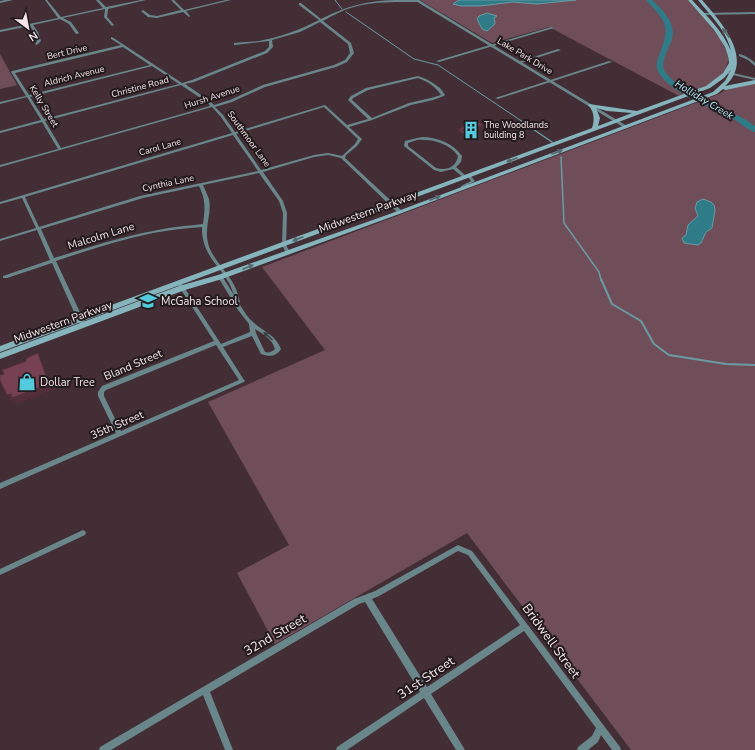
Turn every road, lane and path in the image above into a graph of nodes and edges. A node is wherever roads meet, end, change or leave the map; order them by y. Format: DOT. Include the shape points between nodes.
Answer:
graph roads {
  1 [pos="11,0"];
  2 [pos="46,0"];
  3 [pos="97,0"];
  4 [pos="145,0"];
  5 [pos="172,0"];
  6 [pos="214,0"];
  7 [pos="230,0"];
  8 [pos="690,0"];
  9 [pos="700,0"];
  10 [pos="417,1"];
  11 [pos="0,2"];
  12 [pos="217,3"];
  13 [pos="300,4"];
  14 [pos="423,4"];
  15 [pos="105,9"];
  16 [pos="345,10"];
  17 [pos="142,11"];
  18 [pos="183,11"];
  19 [pos="702,14"];
  20 [pos="712,14"];
  21 [pos="755,14"];
  22 [pos="189,16"];
  23 [pos="60,18"];
  24 [pos="319,20"];
  25 [pos="31,24"];
  26 [pos="112,25"];
  27 [pos="552,28"];
  28 [pos="0,31"];
  29 [pos="77,33"];
  30 [pos="112,38"];
  31 [pos="270,40"];
  32 [pos="37,44"];
  33 [pos="235,44"];
  34 [pos="123,46"];
  35 [pos="492,46"];
  36 [pos="559,50"];
  37 [pos="740,55"];
  38 [pos="438,61"];
  39 [pos="741,61"];
  40 [pos="520,62"];
  41 [pos="610,62"];
  42 [pos="152,65"];
  43 [pos="755,65"];
  44 [pos="13,72"];
  45 [pos="727,72"];
  46 [pos="738,73"];
  47 [pos="755,78"];
  48 [pos="551,81"];
  49 [pos="755,82"];
  50 [pos="182,84"];
  51 [pos="723,88"];
  52 [pos="27,96"];
  53 [pos="497,98"];
  54 [pos="0,103"];
  55 [pos="214,106"];
  56 [pos="592,106"];
  57 [pos="641,112"];
  58 [pos="371,119"];
  59 [pos="42,121"];
  60 [pos="616,121"];
  61 [pos="347,126"];
  62 [pos="625,126"];
  63 [pos="594,129"];
  64 [pos="0,132"];
  65 [pos="235,133"];
  66 [pos="60,149"];
  67 [pos="343,157"];
  68 [pos="0,166"];
  69 [pos="453,167"];
  70 [pos="262,171"];
  71 [pos="467,177"];
  72 [pos="200,184"];
  73 [pos="452,192"];
  74 [pos="23,196"];
  75 [pos="0,203"];
  76 [pos="392,205"];
  77 [pos="400,212"];
  78 [pos="205,225"];
  79 [pos="38,228"];
  80 [pos="0,240"];
  81 [pos="284,245"];
  82 [pos="288,252"];
  83 [pos="53,261"];
  84 [pos="221,268"];
  85 [pos="223,276"];
  86 [pos="5,277"];
  87 [pos="181,286"];
  88 [pos="82,322"];
  89 [pos="251,323"];
  90 [pos="253,333"];
  91 [pos="218,344"];
  92 [pos="0,349"];
  93 [pos="0,356"];
  94 [pos="120,434"];
  95 [pos="0,486"];
  96 [pos="83,533"];
  97 [pos="463,549"];
  98 [pos="0,572"];
  99 [pos="367,598"];
  100 [pos="525,626"];
  101 [pos="205,690"];
  102 [pos="425,693"];
  103 [pos="600,728"];
  104 [pos="103,750"];
  105 [pos="229,750"];
  106 [pos="340,750"];
  107 [pos="461,750"];
  108 [pos="581,750"];
  109 [pos="617,750"];
  1 -- 11 [label="street"];
  2 -- 23 [label="street"];
  3 -- 15 [label="street"];
  4 -- 15 [label="street"];
  5 -- 18 [label="street"];
  6 -- 12 [label="street"];
  7 -- 12 [label="street"];
  8 -- 19 [label="main road"];
  9 -- 20 [label="main road"];
  10 -- 14 [label="street, Lake Park Drive"];
  10 -- 16 [label="street" via="376,1"];
  12 -- 18 [label="street"];
  13 -- 24 [label="street, Hursh Avenue"];
  14 -- 16 [label="street" via="387,2"];
  14 -- 35 [label="street, Lake Park Drive"];
  15 -- 23 [label="street"];
  15 -- 26 [label="street" via="105,16"];
  16 -- 24 [label="street"];
  17 -- 18 [label="street" via="154,17"];
  18 -- 22 [label="street"];
  19 -- 20 [label="street"];
  19 -- 45 [label="main road" via="728,49 731,61"];
  20 -- 21 [label="street"];
  37 -- 20 [label="main road, one-way"];
  23 -- 25 [label="street"];
  23 -- 29 [label="street" via="70,23"];
  24 -- 31 [label="street" via="299,31"];
  24 -- 55 [label="street, Hursh Avenue" via="352,48 351,55 346,61 264,86"];
  25 -- 28 [label="street"];
  25 -- 32 [label="street" via="39,41"];
  27 -- 35 [label="street"];
  30 -- 34 [label="street, Southmoor Lane"];
  31 -- 33 [label="street"];
  31 -- 50 [label="street, Christine Road" via="271,47 266,52"];
  34 -- 42 [label="street, Southmoor Lane"];
  34 -- 44 [label="street, Bert Drive"];
  35 -- 38 [label="street"];
  35 -- 40 [label="street, Lake Park Drive"];
  36 -- 40 [label="street"];
  37 -- 39 [label="main road"];
  37 -- 43 [label="street"];
  40 -- 48 [label="street, Lake Park Drive"];
  41 -- 48 [label="street"];
  42 -- 50 [label="street, Southmoor Lane"];
  42 -- 52 [label="street, Aldrich Avenue"];
  44 -- 52 [label="street, Kelly Street"];
  45 -- 46 [label="street"];
  45 -- 57 [label="main road, Midwestern Parkway" via="702,90"];
  46 -- 47 [label="street"];
  46 -- 51 [label="main road, Midwestern Parkway"];
  48 -- 53 [label="street"];
  48 -- 56 [label="street, Lake Park Drive"];
  49 -- 51 [label="main road"];
  50 -- 55 [label="street, Southmoor Lane"];
  50 -- 59 [label="street, Christine Road"];
  51 -- 62 [label="main road, Midwestern Parkway"];
  52 -- 54 [label="street, Aldrich Avenue"];
  52 -- 59 [label="street, Kelly Street"];
  55 -- 65 [label="street, Southmoor Lane"];
  55 -- 66 [label="street, Hursh Avenue"];
  56 -- 57 [label="main road"];
  56 -- 60 [label="street, Lake Park Drive"];
  56 -- 63 [label="main road" via="598,122"];
  57 -- 60 [label="main road, Midwestern Parkway"];
  58 -- 58 [label="street" via="410,104 438,97 442,93 418,77 367,89 350,100"];
  58 -- 61 [label="street"];
  59 -- 64 [label="street, Christine Road"];
  59 -- 66 [label="street, Kelly Street"];
  60 -- 62 [label="street, Lake Park Drive"];
  60 -- 63 [label="main road, Midwestern Parkway"];
  61 -- 65 [label="street, Carol Lane" via="325,106"];
  61 -- 67 [label="street" via="360,139"];
  73 -- 62 [label="main road, Midwestern Parkway, one-way"];
  63 -- 71 [label="main road, Midwestern Parkway, one-way"];
  65 -- 70 [label="street, Southmoor Lane"];
  65 -- 74 [label="street, Carol Lane"];
  66 -- 68 [label="street, Hursh Avenue"];
  67 -- 70 [label="street, Cynthia Lane" via="322,155"];
  67 -- 76 [label="street"];
  69 -- 69 [label="street" via="459,162 460,156 451,146 420,138 405,144 437,170"];
  69 -- 71 [label="street"];
  70 -- 72 [label="street, Cynthia Lane"];
  70 -- 81 [label="street, Southmoor Lane" via="281,201 285,213"];
  71 -- 73 [label="street" via="473,181"];
  71 -- 76 [label="main road, Midwestern Parkway"];
  72 -- 78 [label="street" via="206,193 208,204"];
  72 -- 79 [label="street, Cynthia Lane" via="142,197"];
  77 -- 73 [label="main road, Midwestern Parkway, one-way"];
  74 -- 75 [label="street, Carol Lane"];
  74 -- 79 [label="street"];
  76 -- 77 [label="street"];
  76 -- 81 [label="main road, Midwestern Parkway, one-way"];
  77 -- 82 [label="main road, Midwestern Parkway"];
  78 -- 83 [label="street, Malcolm Lane" via="142,233"];
  78 -- 84 [label="street" via="206,245"];
  79 -- 80 [label="street, Cynthia Lane"];
  79 -- 83 [label="street"];
  81 -- 82 [label="street"];
  81 -- 84 [label="main road, Midwestern Parkway"];
  85 -- 82 [label="main road, Midwestern Parkway, one-way"];
  83 -- 86 [label="street, Malcolm Lane"];
  83 -- 88 [label="street"];
  84 -- 85 [label="street"];
  84 -- 87 [label="main road, Midwestern Parkway"];
  85 -- 87 [label="main road, Midwestern Parkway"];
  85 -- 89 [label="street"];
  87 -- 88 [label="main road, Midwestern Parkway"];
  87 -- 91 [label="street"];
  88 -- 92 [label="main road, Midwestern Parkway"];
  88 -- 93 [label="main road, Midwestern Parkway"];
  89 -- 90 [label="street"];
  90 -- 89 [label="street, one-way" via="263,353 271,354 278,349 278,345 267,334"];
  90 -- 91 [label="street"];
  91 -- 94 [label="street, Bland Street" via="104,388 102,396"];
  91 -- 94 [label="street, 35th Street" via="242,381"];
  94 -- 95 [label="street, 35th Street"];
  96 -- 98 [label="street"];
  97 -- 99 [label="street, 32nd Street" via="454,549"];
  97 -- 100 [label="street, Bridwell Street" via="470,553"];
  99 -- 101 [label="street, 32nd Street" via="357,601"];
  99 -- 102 [label="street"];
  100 -- 102 [label="street, 31st Street"];
  100 -- 103 [label="street, Bridwell Street"];
  101 -- 104 [label="street, 32nd Street"];
  101 -- 105 [label="street"];
  102 -- 106 [label="street, 31st Street"];
  102 -- 107 [label="street"];
  103 -- 108 [label="street" via="595,739"];
  103 -- 109 [label="street, Bridwell Street"];
}
